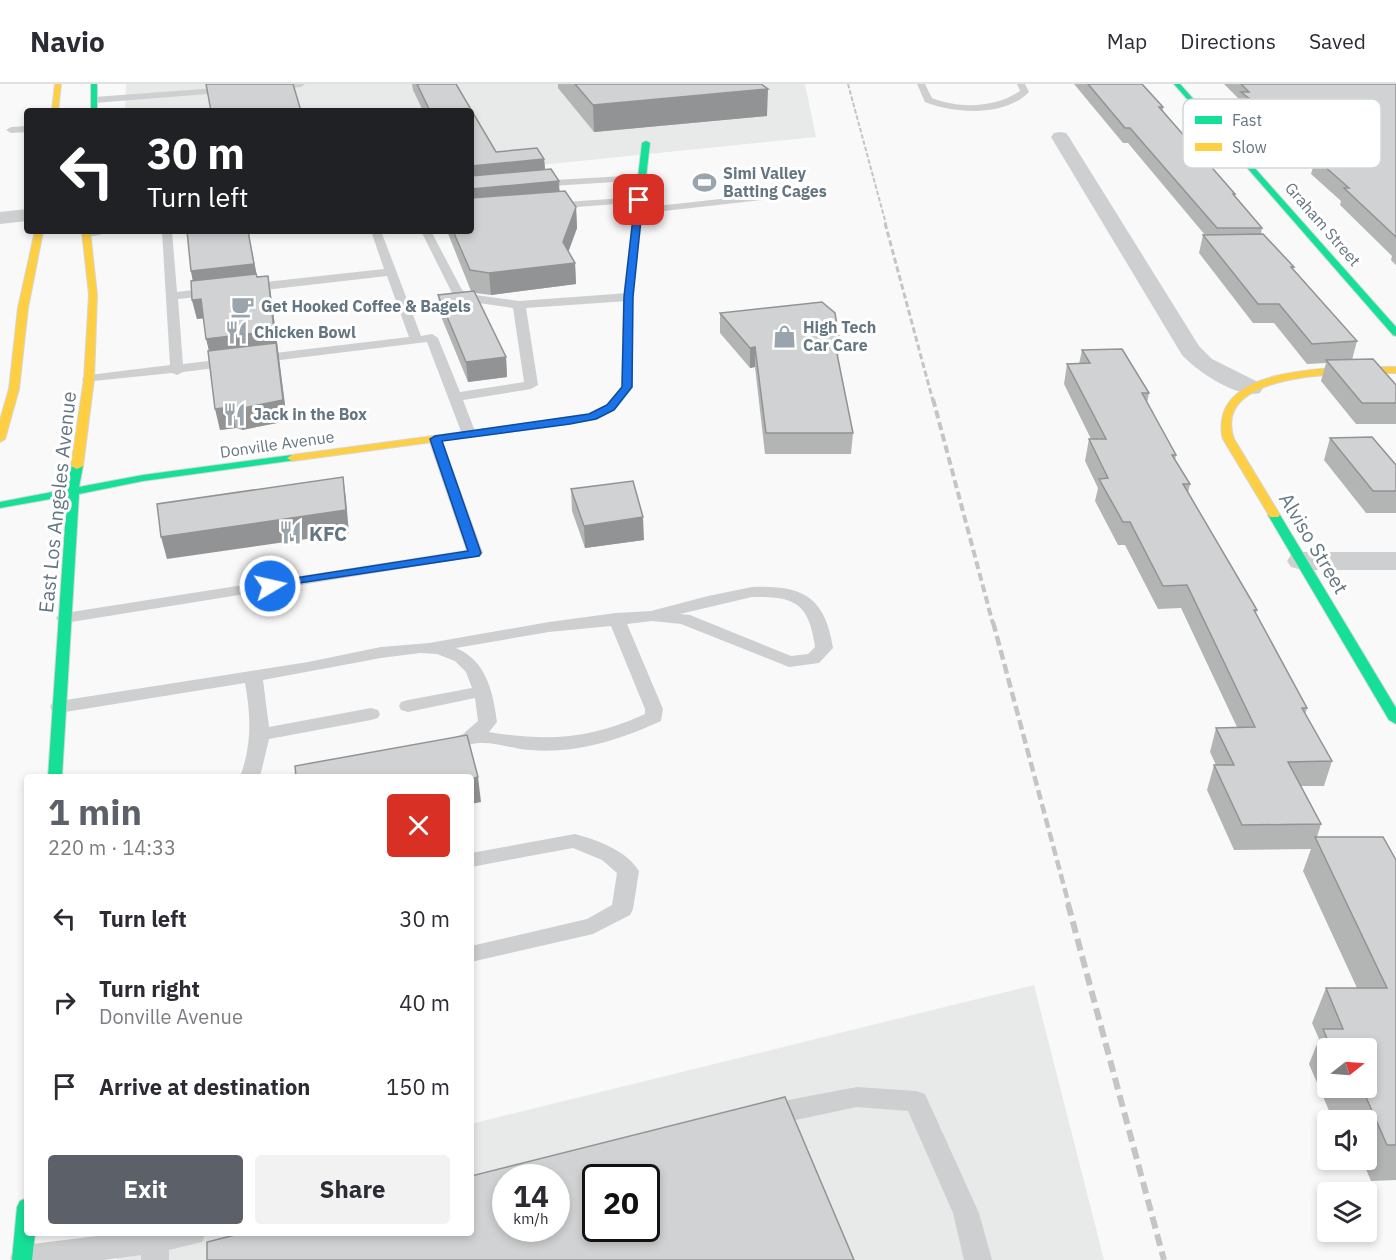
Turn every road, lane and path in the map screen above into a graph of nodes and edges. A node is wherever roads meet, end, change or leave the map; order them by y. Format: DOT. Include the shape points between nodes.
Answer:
graph roads {
  1 [pos="58,84"];
  2 [pos="94,84"];
  3 [pos="301,84"];
  4 [pos="921,84"];
  5 [pos="1021,84"];
  6 [pos="1177,84"];
  7 [pos="257,88"];
  8 [pos="235,89"];
  9 [pos="1190,99"];
  10 [pos="94,106"];
  11 [pos="55,108"];
  12 [pos="24,129"];
  13 [pos="11,130"];
  14 [pos="1060,137"];
  15 [pos="646,144"];
  16 [pos="1251,168"];
  17 [pos="642,178"];
  18 [pos="526,185"];
  19 [pos="775,196"];
  20 [pos="639,206"];
  21 [pos="536,208"];
  22 [pos="24,215"];
  23 [pos="0,218"];
  24 [pos="38,234"];
  25 [pos="86,234"];
  26 [pos="167,234"];
  27 [pos="377,234"];
  28 [pos="428,234"];
  29 [pos="391,272"];
  30 [pos="171,296"];
  31 [pos="628,297"];
  32 [pos="519,305"];
  33 [pos="1396,333"];
  34 [pos="416,340"];
  35 [pos="177,370"];
  36 [pos="1396,370"];
  37 [pos="89,380"];
  38 [pos="1251,388"];
  39 [pos="456,397"];
  40 [pos="470,434"];
  41 [pos="0,439"];
  42 [pos="435,439"];
  43 [pos="73,491"];
  44 [pos="0,505"];
  45 [pos="1302,561"];
  46 [pos="1396,561"];
  47 [pos="652,616"];
  48 [pos="65,618"];
  49 [pos="616,618"];
  50 [pos="425,648"];
  51 [pos="253,676"];
  52 [pos="483,691"];
  53 [pos="408,706"];
  54 [pos="60,707"];
  55 [pos="371,714"];
  56 [pos="1396,720"];
  57 [pos="260,735"];
  58 [pos="476,736"];
  59 [pos="428,751"];
  60 [pos="55,774"];
  61 [pos="251,774"];
  62 [pos="474,859"];
  63 [pos="474,953"];
  64 [pos="740,1120"];
  65 [pos="24,1221"];
  66 [pos="185,1236"];
  67 [pos="155,1250"];
  68 [pos="16,1259"];
  69 [pos="978,1260"];
  1 -- 11 [label="street"];
  2 -- 10 [label="street"];
  3 -- 7 [label="lane"];
  4 -- 5 [label="lane" via="928,100 939,106 967,107 1018,100 1025,92"];
  6 -- 9 [label="street, Graham Street"];
  8 -- 10 [label="lane"];
  12 -- 13 [label="lane"];
  14 -- 38 [label="street" via="1190,350 1204,364"];
  15 -- 17 [label="street, Donville Avenue"];
  16 -- 33 [label="street, Graham Street"];
  17 -- 18 [label="lane"];
  17 -- 20 [label="street, Donville Avenue"];
  19 -- 20 [label="lane"];
  20 -- 21 [label="lane"];
  20 -- 31 [label="street, Donville Avenue"];
  22 -- 23 [label="street"];
  24 -- 41 [label="street" via="23,308 14,389"];
  25 -- 37 [label="street, East Los Angeles Avenue" via="93,295"];
  26 -- 30 [label="lane"];
  27 -- 29 [label="lane"];
  28 -- 32 [label="lane" via="457,292 465,297"];
  29 -- 30 [label="lane"];
  29 -- 34 [label="lane"];
  30 -- 35 [label="lane"];
  31 -- 32 [label="lane"];
  31 -- 40 [label="street, Donville Avenue" via="627,387 610,407 592,417"];
  32 -- 39 [label="lane" via="531,385"];
  34 -- 35 [label="lane"];
  34 -- 39 [label="lane" via="432,338"];
  35 -- 37 [label="lane"];
  36 -- 38 [label="street" via="1314,372"];
  37 -- 43 [label="street, East Los Angeles Avenue"];
  38 -- 45 [label="street, Alviso Street" via="1235,401 1226,417 1226,435"];
  39 -- 40 [label="lane"];
  40 -- 42 [label="street, Donville Avenue"];
  42 -- 43 [label="street, Donville Avenue"];
  42 -- 48 [label="lane" via="475,553"];
  43 -- 44 [label="street, Donville Avenue"];
  43 -- 48 [label="street, East Los Angeles Avenue"];
  45 -- 46 [label="street"];
  45 -- 56 [label="street, Alviso Street"];
  47 -- 47 [label="lane" via="684,619 789,662 813,659 824,648 821,627 806,601 783,593 731,596"];
  47 -- 49 [label="lane"];
  48 -- 54 [label="street, East Los Angeles Avenue"];
  49 -- 50 [label="lane"];
  49 -- 58 [label="lane" via="654,717 593,740 548,745"];
  50 -- 51 [label="lane"];
  50 -- 52 [label="lane" via="453,652 473,669"];
  51 -- 54 [label="lane"];
  51 -- 57 [label="lane" via="262,720"];
  52 -- 53 [label="lane"];
  52 -- 58 [label="lane" via="488,722"];
  54 -- 60 [label="street, East Los Angeles Avenue"];
  55 -- 57 [label="lane"];
  57 -- 61 [label="lane"];
  58 -- 59 [label="lane"];
  62 -- 63 [label="lane" via="575,842 609,855 628,871 622,909 593,926"];
  64 -- 69 [label="lane" via="857,1097 916,1101 966,1213"];
  65 -- 68 [label="street"];
  66 -- 67 [label="lane"];
  67 -- 68 [label="lane"];
}
